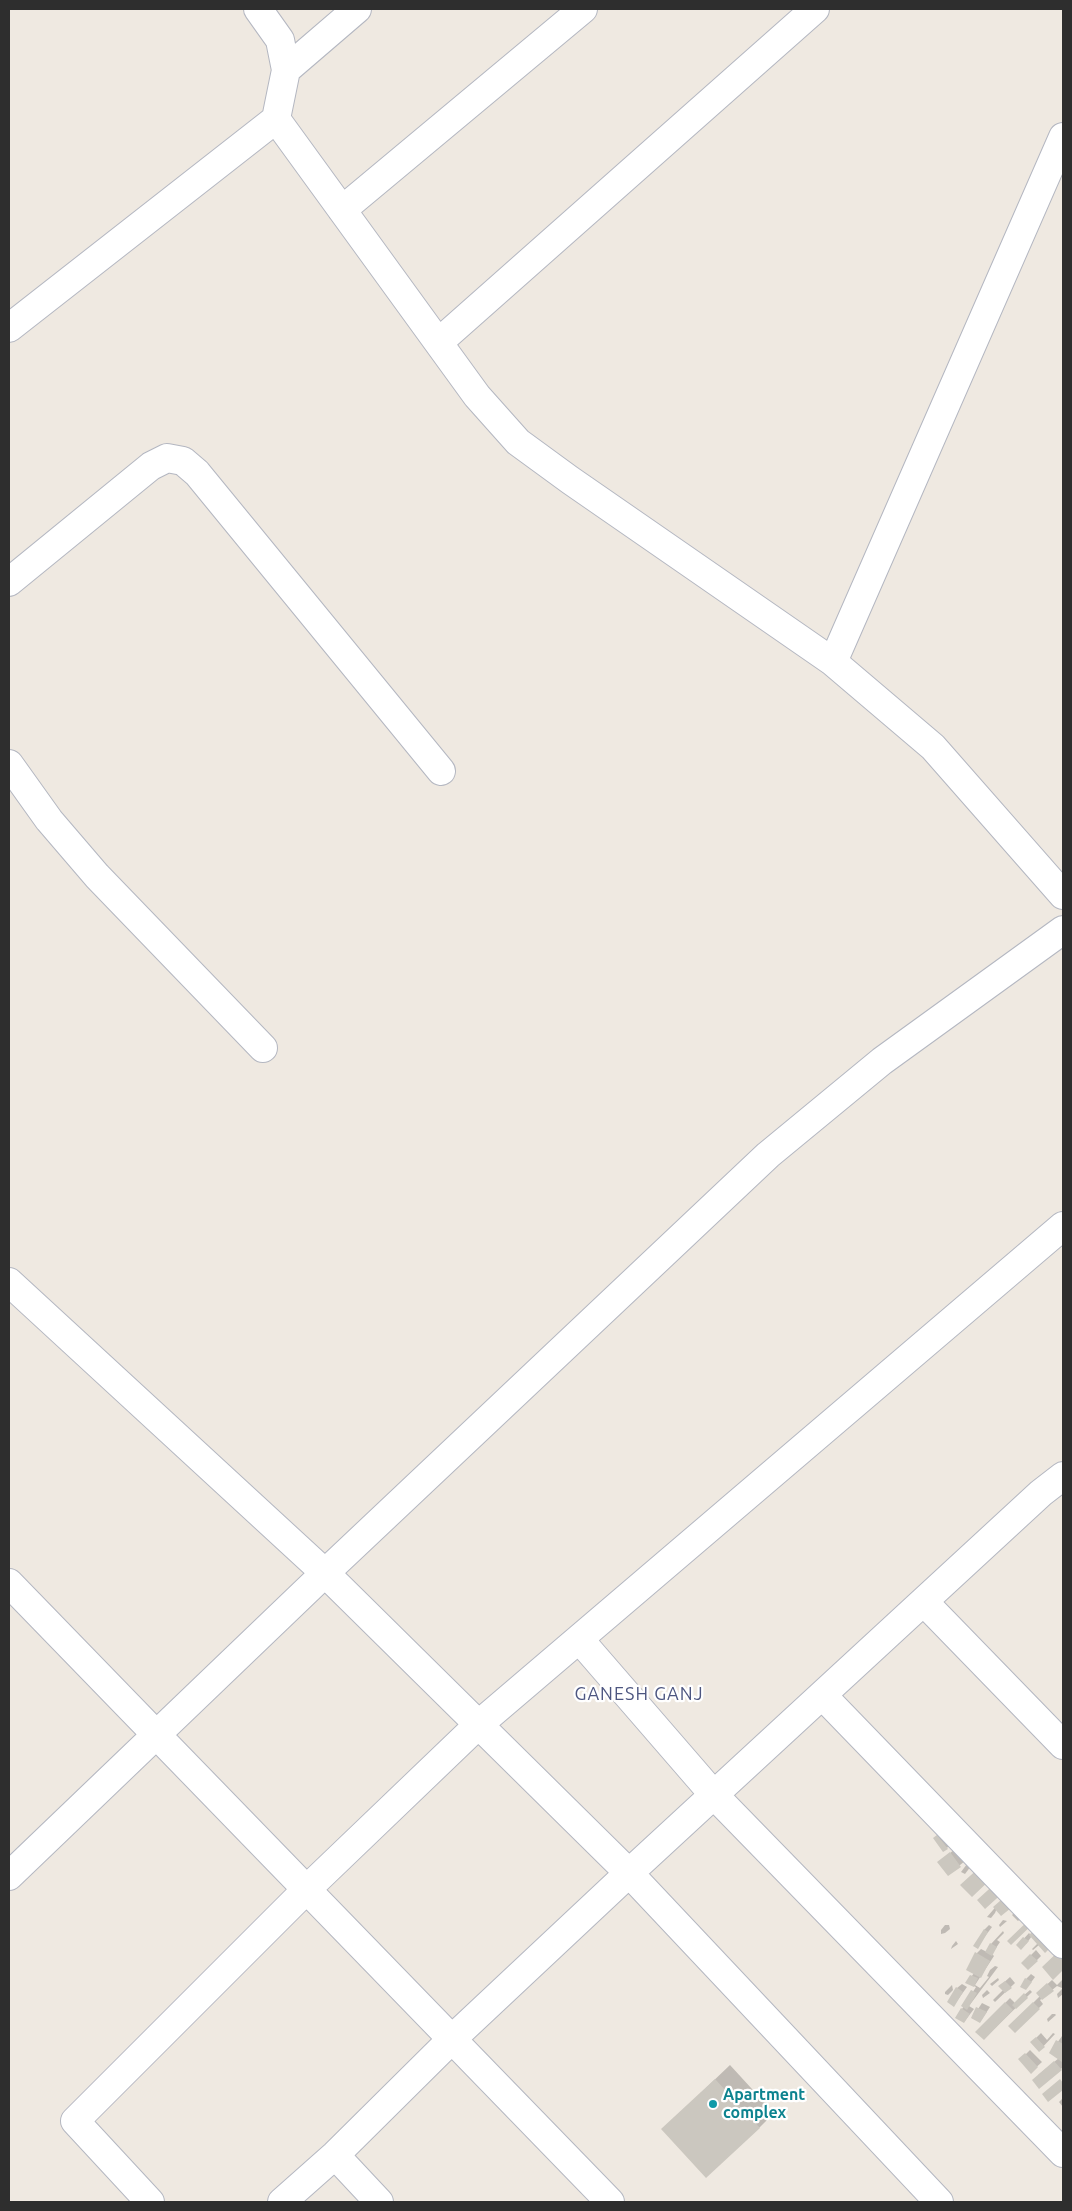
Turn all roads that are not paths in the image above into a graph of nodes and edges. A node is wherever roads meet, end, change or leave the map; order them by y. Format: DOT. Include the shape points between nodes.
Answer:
graph roads {
  1 [pos="258,9"];
  2 [pos="357,9"];
  3 [pos="584,9"];
  4 [pos="815,9"];
  5 [pos="286,70"];
  6 [pos="276,119"];
  7 [pos="1063,137"];
  8 [pos="342,210"];
  9 [pos="9,328"];
  10 [pos="438,342"];
  11 [pos="9,582"];
  12 [pos="833,662"];
  13 [pos="9,764"];
  14 [pos="441,771"];
  15 [pos="1063,895"];
  16 [pos="1063,930"];
  17 [pos="263,1048"];
  18 [pos="1063,1226"];
  19 [pos="9,1282"];
  20 [pos="1063,1476"];
  21 [pos="325,1573"];
  22 [pos="9,1583"];
  23 [pos="924,1602"];
  24 [pos="579,1639"];
  25 [pos="822,1695"];
  26 [pos="478,1726"];
  27 [pos="1059,1734"];
  28 [pos="156,1735"];
  29 [pos="714,1795"];
  30 [pos="13,1863"];
  31 [pos="629,1873"];
  32 [pos="307,1889"];
  33 [pos="1063,1944"];
  34 [pos="452,2039"];
  35 [pos="1063,2154"];
  36 [pos="335,2155"];
  37 [pos="150,2202"];
  38 [pos="282,2202"];
  39 [pos="379,2202"];
  40 [pos="610,2202"];
  41 [pos="939,2202"];
  1 -- 5 [label="street" via="280,40"];
  2 -- 5 [label="street"];
  3 -- 8 [label="street"];
  4 -- 10 [label="street"];
  5 -- 6 [label="street"];
  6 -- 8 [label="street"];
  6 -- 9 [label="street"];
  7 -- 12 [label="street"];
  8 -- 10 [label="street"];
  10 -- 12 [label="street" via="477,396 518,442"];
  11 -- 14 [label="street" via="151,466 167,458 183,461 197,473"];
  12 -- 15 [label="street" via="933,748"];
  13 -- 17 [label="street" via="49,820 97,876"];
  16 -- 21 [label="street" via="882,1061 768,1155"];
  18 -- 24 [label="street"];
  19 -- 21 [label="street"];
  20 -- 23 [label="street"];
  21 -- 26 [label="street"];
  21 -- 28 [label="street"];
  22 -- 28 [label="street"];
  23 -- 25 [label="street"];
  23 -- 27 [label="street"];
  24 -- 26 [label="street"];
  24 -- 29 [label="street"];
  25 -- 29 [label="street"];
  25 -- 33 [label="street"];
  26 -- 31 [label="street"];
  26 -- 32 [label="street"];
  28 -- 30 [label="street"];
  28 -- 32 [label="street"];
  29 -- 31 [label="street"];
  29 -- 35 [label="street"];
  31 -- 34 [label="street"];
  31 -- 41 [label="street"];
  32 -- 34 [label="street"];
  32 -- 37 [label="street" via="75,2121"];
  34 -- 36 [label="street"];
  34 -- 40 [label="street"];
  36 -- 38 [label="street"];
  36 -- 39 [label="street"];
}
